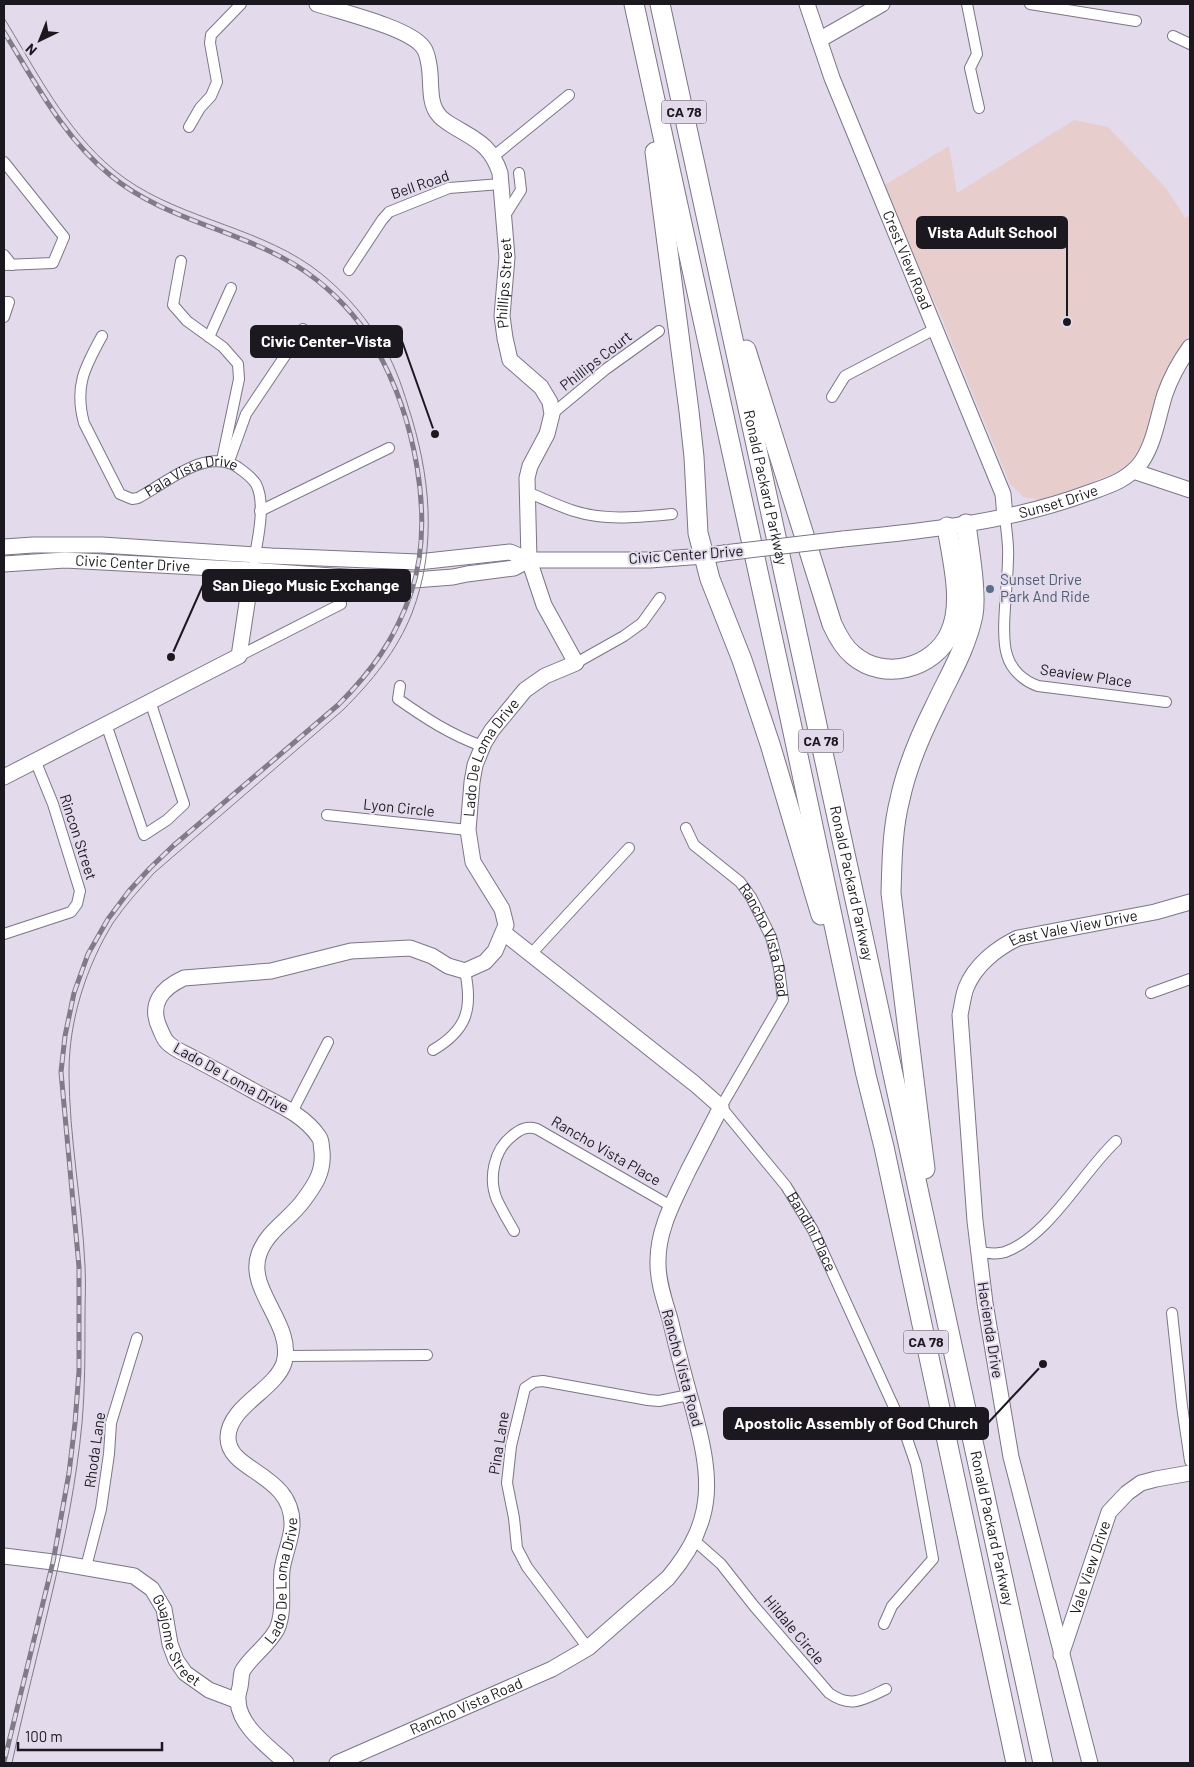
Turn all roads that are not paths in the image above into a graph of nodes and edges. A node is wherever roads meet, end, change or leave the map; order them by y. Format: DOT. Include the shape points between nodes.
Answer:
graph roads {
  1 [pos="240,4"];
  2 [pos="318,4"];
  3 [pos="634,4"];
  4 [pos="660,4"];
  5 [pos="807,4"];
  6 [pos="882,4"];
  7 [pos="967,4"];
  8 [pos="1030,4"];
  9 [pos="1136,21"];
  10 [pos="1173,36"];
  11 [pos="819,40"];
  12 [pos="1190,44"];
  13 [pos="649,76"];
  14 [pos="569,95"];
  15 [pos="978,108"];
  16 [pos="189,127"];
  17 [pos="494,156"];
  18 [pos="4,162"];
  19 [pos="519,173"];
  20 [pos="501,184"];
  21 [pos="504,218"];
  22 [pos="707,220"];
  23 [pos="4,255"];
  24 [pos="181,261"];
  25 [pos="8,265"];
  26 [pos="349,270"];
  27 [pos="231,288"];
  28 [pos="4,302"];
  29 [pos="4,317"];
  30 [pos="303,329"];
  31 [pos="935,329"];
  32 [pos="659,332"];
  33 [pos="102,336"];
  34 [pos="209,337"];
  35 [pos="1190,347"];
  36 [pos="832,397"];
  37 [pos="552,414"];
  38 [pos="389,448"];
  39 [pos="225,461"];
  40 [pos="1133,471"];
  41 [pos="1190,490"];
  42 [pos="527,492"];
  43 [pos="260,511"];
  44 [pos="672,514"];
  45 [pos="1005,516"];
  46 [pos="966,524"];
  47 [pos="948,527"];
  48 [pos="843,539"];
  49 [pos="4,546"];
  50 [pos="704,556"];
  51 [pos="529,560"];
  52 [pos="253,562"];
  53 [pos="4,564"];
  54 [pos="660,598"];
  55 [pos="340,604"];
  56 [pos="239,656"];
  57 [pos="576,663"];
  58 [pos="400,686"];
  59 [pos="150,701"];
  60 [pos="1166,702"];
  61 [pos="106,724"];
  62 [pos="482,746"];
  63 [pos="35,760"];
  64 [pos="4,777"];
  65 [pos="327,815"];
  66 [pos="686,828"];
  67 [pos="468,830"];
  68 [pos="629,848"];
  69 [pos="1190,904"];
  70 [pos="504,933"];
  71 [pos="4,934"];
  72 [pos="531,954"];
  73 [pos="465,971"];
  74 [pos="971,979"];
  75 [pos="1190,979"];
  76 [pos="1151,992"];
  77 [pos="328,1042"];
  78 [pos="433,1050"];
  79 [pos="866,1075"];
  80 [pos="720,1107"];
  81 [pos="292,1112"];
  82 [pos="1116,1141"];
  83 [pos="671,1206"];
  84 [pos="514,1231"];
  85 [pos="979,1252"];
  86 [pos="935,1262"];
  87 [pos="1172,1313"];
  88 [pos="137,1338"];
  89 [pos="427,1355"];
  90 [pos="286,1356"];
  91 [pos="690,1395"];
  92 [pos="1190,1461"];
  93 [pos="1190,1473"];
  94 [pos="695,1541"];
  95 [pos="4,1556"];
  96 [pos="86,1567"];
  97 [pos="884,1624"];
  98 [pos="1018,1647"];
  99 [pos="588,1648"];
  100 [pos="1061,1655"];
  101 [pos="886,1689"];
  102 [pos="238,1702"];
  103 [pos="1016,1762"];
  104 [pos="284,1763"];
  105 [pos="337,1763"];
  106 [pos="1043,1763"];
  107 [pos="1055,1763"];
  108 [pos="1090,1763"];
  1 -- 16 [label="street" via="210,35 217,82"];
  2 -- 17 [label="street" via="390,27 417,41 428,57 433,104 438,114"];
  3 -- 13 [label="highway, Ronald Packard Parkway / CA 78"];
  4 -- 22 [label="highway, Ronald Packard Parkway / CA 78"];
  5 -- 11 [label="street, Crest View Road"];
  6 -- 11 [label="street"];
  7 -- 15 [label="street" via="977,54 970,68"];
  8 -- 9 [label="street"];
  10 -- 12 [label="street"];
  11 -- 31 [label="street, Crest View Road"];
  13 -- 50 [label="highway" via="656,163 694,457 698,533"];
  13 -- 79 [label="highway, Ronald Packard Parkway / CA 78"];
  14 -- 17 [label="street"];
  17 -- 20 [label="street, Phillips Street"];
  18 -- 25 [label="street" via="64,237 53,263"];
  19 -- 21 [label="street" via="521,190"];
  20 -- 21 [label="street, Phillips Street"];
  20 -- 26 [label="street, Bell Road" via="450,188 389,212"];
  21 -- 37 [label="street, Phillips Street" via="507,257 502,316 506,345 510,360 541,387 550,402"];
  22 -- 47 [label="highway" via="832,624 854,656 880,668 908,668 941,648 950,632 957,606"];
  22 -- 86 [label="highway, Ronald Packard Parkway / CA 78"];
  23 -- 25 [label="street"];
  24 -- 34 [label="street" via="173,305 187,321"];
  27 -- 34 [label="street"];
  28 -- 29 [label="street" via="10,302"];
  30 -- 39 [label="street" via="246,414"];
  31 -- 36 [label="street" via="845,376"];
  31 -- 45 [label="street, Crest View Road" via="1003,494"];
  32 -- 37 [label="street, Phillips Court" via="606,369"];
  33 -- 39 [label="street, Pala Vista Drive" via="80,384 81,411 120,494 138,498 193,466"];
  34 -- 39 [label="street" via="238,364 239,379"];
  35 -- 40 [label="street, Sunset Drive" via="1171,378 1151,443"];
  37 -- 42 [label="street" via="547,434 529,470"];
  38 -- 43 [label="street"];
  39 -- 43 [label="street, Pala Vista Drive" via="248,474 256,484"];
  40 -- 41 [label="street"];
  40 -- 45 [label="street, Sunset Drive" via="1111,485 1067,501"];
  42 -- 44 [label="street" via="575,512 628,517"];
  42 -- 51 [label="street"];
  43 -- 52 [label="street, Pala Vista Drive"];
  45 -- 46 [label="street, Sunset Drive"];
  45 -- 60 [label="street, Seaview Place" via="1008,556 1006,654 1015,671 1038,686"];
  46 -- 47 [label="street, Sunset Drive"];
  46 -- 86 [label="highway" via="973,592 969,633 916,747 906,776 892,857 891,893"];
  47 -- 48 [label="street, Sunset Drive"];
  48 -- 50 [label="street, Civic Center Drive, bridge"];
  49 -- 52 [label="street, Civic Center Drive" via="102,545"];
  50 -- 51 [label="street, Civic Center Drive" via="646,560"];
  50 -- 79 [label="highway" via="770,744"];
  51 -- 52 [label="street, Civic Center Drive" via="510,552 418,562"];
  51 -- 57 [label="street" via="544,605"];
  52 -- 53 [label="street, Civic Center Drive" via="64,560"];
  52 -- 56 [label="street, Pala Vista Drive"];
  54 -- 57 [label="street, Lado De Loma Drive" via="642,623"];
  55 -- 56 [label="street"];
  56 -- 59 [label="street"];
  57 -- 62 [label="street, Lado De Loma Drive" via="545,676 525,690"];
  58 -- 62 [label="street" via="398,699 432,723"];
  59 -- 61 [label="street"];
  59 -- 61 [label="street" via="184,804 168,820 144,835"];
  61 -- 63 [label="street"];
  62 -- 67 [label="street, Lado De Loma Drive" via="472,782"];
  63 -- 64 [label="street"];
  63 -- 71 [label="street, Rincon Street" via="53,804 80,891 71,912"];
  65 -- 67 [label="street, Lyon Circle"];
  66 -- 80 [label="street, Rancho Vista Road" via="694,845 740,882 751,897 771,938 784,1000"];
  67 -- 70 [label="street, Lado De Loma Drive" via="473,862 502,909 506,925"];
  68 -- 72 [label="street"];
  69 -- 74 [label="street, East Vale View Drive" via="1018,938 1002,945"];
  70 -- 72 [label="street, Bandini Place"];
  70 -- 73 [label="street" via="485,962"];
  72 -- 80 [label="street, Bandini Place"];
  73 -- 78 [label="street" via="469,1006 462,1023 449,1040"];
  73 -- 81 [label="street, Lado De Loma Drive" via="410,948 351,951 271,971 184,978 161,994 156,1018 168,1043"];
  74 -- 85 [label="street, Hacienda Drive" via="960,1014"];
  75 -- 76 [label="street"];
  77 -- 81 [label="street"];
  79 -- 103 [label="highway, Ronald Packard Parkway / CA 78"];
  80 -- 83 [label="street, Rancho Vista Road"];
  80 -- 97 [label="street, Bandini Place" via="786,1186 813,1230 903,1427 916,1465 933,1559 892,1606"];
  81 -- 90 [label="street, Lado De Loma Drive" via="321,1139 323,1162 315,1185 299,1207 268,1236 256,1268 258,1280 280,1327"];
  82 -- 85 [label="street" via="1028,1240 1005,1252"];
  83 -- 84 [label="street, Rancho Vista Place" via="530,1127 504,1142 493,1176 496,1198"];
  83 -- 91 [label="street, Rancho Vista Road" via="659,1244 658,1271"];
  85 -- 100 [label="street, Hacienda Drive" via="1010,1457"];
  86 -- 98 [label="highway, Ronald Packard Parkway / CA 78"];
  87 -- 92 [label="street"];
  88 -- 96 [label="street, Rhoda Lane" via="111,1423 101,1509"];
  89 -- 90 [label="street"];
  90 -- 102 [label="street, Lado De Loma Drive" via="276,1376 244,1408 228,1432 228,1443 234,1453 278,1488 288,1501 292,1518 283,1567 280,1621 272,1638 242,1671"];
  91 -- 94 [label="street, Rancho Vista Road" via="707,1475 702,1517"];
  91 -- 99 [label="street, Pina Lane" via="648,1400 542,1381 525,1388 514,1428 507,1483 518,1548 527,1567"];
  93 -- 100 [label="street, Vale View Drive" via="1141,1484 1109,1512"];
  94 -- 99 [label="street, Rancho Vista Road" via="668,1578"];
  94 -- 101 [label="street, Hildale Circle" via="721,1564 838,1700 866,1699"];
  95 -- 96 [label="street, Guajome Street"];
  96 -- 102 [label="street, Guajome Street" via="134,1576 152,1589 164,1609 170,1644 185,1673 209,1690"];
  98 -- 106 [label="highway, Ronald Packard Parkway / CA 78"];
  98 -- 107 [label="highway"];
  99 -- 105 [label="street, Rancho Vista Road" via="552,1670"];
  100 -- 108 [label="street, Hacienda Drive"];
  102 -- 104 [label="street, Lado De Loma Drive" via="246,1724"];
}
